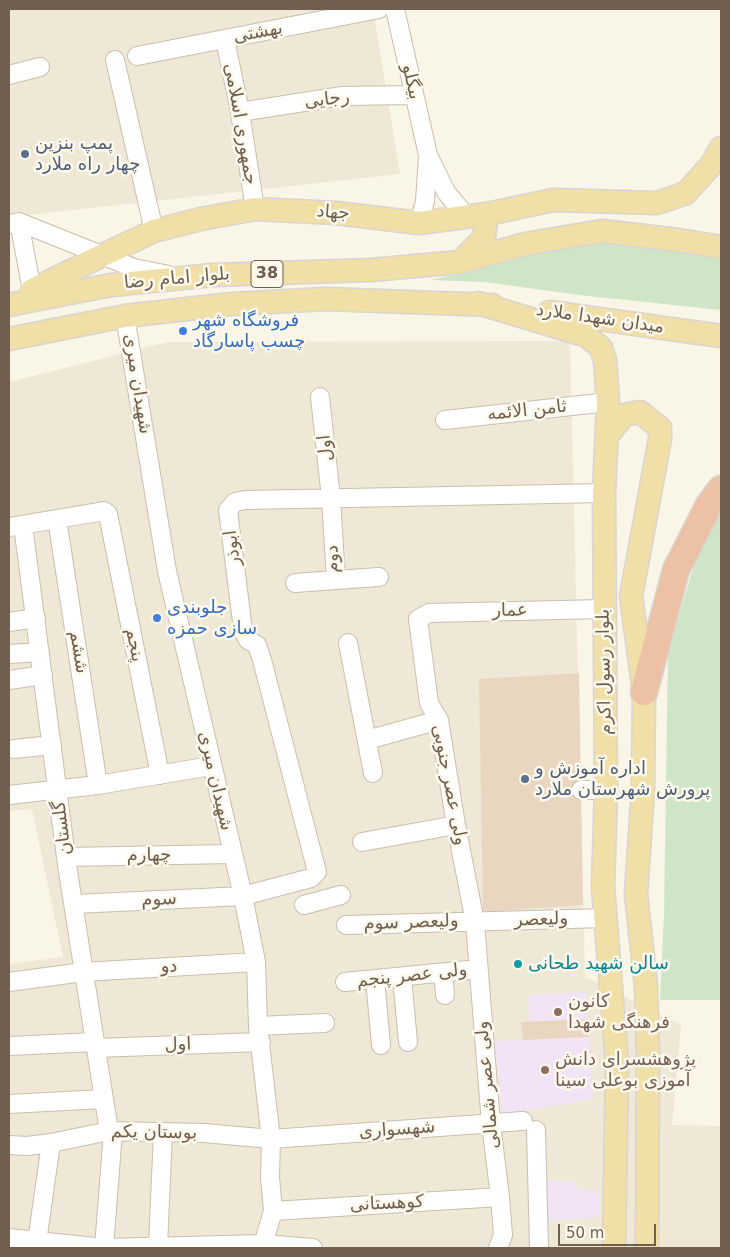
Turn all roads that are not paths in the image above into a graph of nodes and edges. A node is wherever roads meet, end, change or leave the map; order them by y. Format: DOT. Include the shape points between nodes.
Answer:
graph roads {
  1 [pos="379,9"];
  2 [pos="395,9"];
  3 [pos="225,39"];
  4 [pos="137,56"];
  5 [pos="116,60"];
  6 [pos="40,67"];
  7 [pos="9,75"];
  8 [pos="414,95"];
  9 [pos="240,112"];
  10 [pos="721,148"];
  11 [pos="428,155"];
  12 [pos="255,209"];
  13 [pos="476,215"];
  14 [pos="14,223"];
  15 [pos="418,223"];
  16 [pos="154,231"];
  17 [pos="525,244"];
  18 [pos="721,247"];
  19 [pos="101,256"];
  20 [pos="460,262"];
  21 [pos="186,278"];
  22 [pos="33,295"];
  23 [pos="478,303"];
  24 [pos="9,305"];
  25 [pos="125,316"];
  26 [pos="721,336"];
  27 [pos="9,339"];
  28 [pos="320,398"];
  29 [pos="608,402"];
  30 [pos="445,420"];
  31 [pos="608,436"];
  32 [pos="721,489"];
  33 [pos="604,493"];
  34 [pos="331,498"];
  35 [pos="57,519"];
  36 [pos="16,526"];
  37 [pos="379,577"];
  38 [pos="336,580"];
  39 [pos="295,583"];
  40 [pos="604,609"];
  41 [pos="36,618"];
  42 [pos="418,620"];
  43 [pos="9,622"];
  44 [pos="348,643"];
  45 [pos="40,652"];
  46 [pos="9,654"];
  47 [pos="43,675"];
  48 [pos="9,680"];
  49 [pos="644,692"];
  50 [pos="439,720"];
  51 [pos="367,740"];
  52 [pos="52,745"];
  53 [pos="14,749"];
  54 [pos="211,766"];
  55 [pos="373,773"];
  56 [pos="160,775"];
  57 [pos="98,785"];
  58 [pos="58,790"];
  59 [pos="581,790"];
  60 [pos="606,790"];
  61 [pos="9,795"];
  62 [pos="456,825"];
  63 [pos="362,842"];
  64 [pos="232,854"];
  65 [pos="66,857"];
  66 [pos="312,878"];
  67 [pos="603,887"];
  68 [pos="636,894"];
  69 [pos="341,895"];
  70 [pos="243,896"];
  71 [pos="74,904"];
  72 [pos="606,918"];
  73 [pos="476,922"];
  74 [pos="346,925"];
  75 [pos="256,962"];
  76 [pos="478,969"];
  77 [pos="83,972"];
  78 [pos="443,973"];
  79 [pos="402,977"];
  80 [pos="375,979"];
  81 [pos="9,982"];
  82 [pos="345,982"];
  83 [pos="646,986"];
  84 [pos="445,995"];
  85 [pos="325,1022"];
  86 [pos="260,1034"];
  87 [pos="408,1042"];
  88 [pos="95,1045"];
  89 [pos="381,1045"];
  90 [pos="9,1046"];
  91 [pos="617,1064"];
  92 [pos="103,1099"];
  93 [pos="9,1104"];
  94 [pos="491,1124"];
  95 [pos="111,1131"];
  96 [pos="163,1132"];
  97 [pos="271,1139"];
  98 [pos="51,1143"];
  99 [pos="9,1145"];
  100 [pos="27,1146"];
  101 [pos="9,1155"];
  102 [pos="500,1197"];
  103 [pos="272,1211"];
  104 [pos="9,1238"];
  105 [pos="648,1241"];
  106 [pos="36,1242"];
  107 [pos="158,1246"];
  108 [pos="263,1246"];
  109 [pos="104,1248"];
  110 [pos="313,1248"];
  111 [pos="498,1248"];
  112 [pos="539,1248"];
  113 [pos="614,1248"];
  1 -- 3 [label="street, بهشتی"];
  2 -- 8 [label="street, بیگلو"];
  3 -- 4 [label="street, بهشتی"];
  3 -- 9 [label="street, جمهوری اسلامی"];
  5 -- 16 [label="street"];
  6 -- 7 [label="street"];
  8 -- 9 [label="street, رجایی" via="342,96"];
  8 -- 11 [label="street, بیگلو"];
  9 -- 12 [label="street, جمهوری اسلامی"];
  10 -- 13 [label="main road, جهاد" via="712,164 686,194 657,203 553,200"];
  11 -- 13 [label="street" via="446,192"];
  11 -- 15 [label="street" via="425,201"];
  12 -- 15 [label="main road, جهاد" via="336,212"];
  12 -- 16 [label="main road, جهاد"];
  13 -- 15 [label="main road, جهاد"];
  13 -- 17 [label="main road"];
  13 -- 20 [label="main road" via="484,238"];
  14 -- 19 [label="street"];
  14 -- 22 [label="street"];
  16 -- 19 [label="main road, جهاد"];
  17 -- 18 [label="main road, 38" via="602,232"];
  17 -- 20 [label="main road, بلوار امام رضا / 38"];
  19 -- 21 [label="street" via="134,268"];
  19 -- 22 [label="main road, جهاد"];
  20 -- 21 [label="main road, بلوار امام رضا / 38" via="371,270"];
  21 -- 22 [label="main road, بلوار امام رضا / 38"];
  22 -- 24 [label="main road, بلوار امام رضا / 38"];
  23 -- 25 [label="main road, بلوار امام رضا / 38" via="326,298"];
  23 -- 26 [label="main road, میدان شهدا ملارد / 38"];
  23 -- 29 [label="main road, بلوار رسول اکرم" via="587,336 601,348 605,360"];
  25 -- 27 [label="main road, بلوار امام رضا / 38"];
  25 -- 54 [label="street, شهیدان میری" via="167,571"];
  28 -- 34 [label="street, اول"];
  29 -- 30 [label="street, ثامن الائمه"];
  29 -- 31 [label="main road, بلوار رسول اکرم"];
  31 -- 33 [label="main road, بلوار رسول اکرم"];
  31 -- 49 [label="main road, بلوار رسول اکرم" via="624,415 640,412 660,428 631,596"];
  32 -- 49 [label="highway" via="709,505 676,570"];
  33 -- 34 [label="street, ابوذر"];
  33 -- 40 [label="main road, بلوار رسول اکرم"];
  34 -- 38 [label="street, دوم"];
  34 -- 66 [label="street, ابوذر" via="245,500 235,502 228,510 243,630 248,640 257,645 262,660 317,872"];
  35 -- 36 [label="street"];
  35 -- 56 [label="street, پنجم" via="104,511 108,514"];
  35 -- 57 [label="street, ششم"];
  36 -- 41 [label="street, گلستان"];
  37 -- 38 [label="street"];
  38 -- 39 [label="street, دوم"];
  40 -- 42 [label="street, عمار" via="429,613"];
  40 -- 60 [label="main road, بلوار رسول اکرم"];
  41 -- 43 [label="street"];
  41 -- 45 [label="street, گلستان"];
  42 -- 50 [label="street, ولی عصر جنوبی" via="429,704"];
  44 -- 51 [label="street"];
  45 -- 46 [label="street"];
  45 -- 47 [label="street, گلستان"];
  47 -- 48 [label="street"];
  47 -- 52 [label="street, گلستان"];
  49 -- 68 [label="main road, بلوار رسول اکرم" via="643,789"];
  50 -- 51 [label="street"];
  50 -- 62 [label="street, ولی عصر جنوبی"];
  51 -- 55 [label="street"];
  52 -- 53 [label="street"];
  52 -- 58 [label="street, گلستان"];
  54 -- 56 [label="street"];
  54 -- 64 [label="street, شهیدان میری"];
  56 -- 57 [label="street"];
  57 -- 58 [label="street"];
  58 -- 61 [label="street"];
  58 -- 65 [label="street, گلستان"];
  59 -- 60 [label="street"];
  60 -- 67 [label="main road, بلوار رسول اکرم"];
  62 -- 63 [label="street"];
  62 -- 73 [label="street, ولی عصر جنوبی"];
  64 -- 65 [label="street, چهارم"];
  64 -- 70 [label="street, شهیدان میری"];
  65 -- 71 [label="street, گلستان"];
  66 -- 69 [label="street" via="311,903"];
  66 -- 70 [label="street"];
  67 -- 68 [label="main road" via="611,896 622,899"];
  67 -- 72 [label="main road, بلوار رسول اکرم"];
  68 -- 83 [label="main road, بلوار رسول اکرم"];
  70 -- 71 [label="street, سوم"];
  70 -- 75 [label="street, شهیدان میری"];
  71 -- 77 [label="street, گلستان"];
  72 -- 73 [label="street, ولیعصر"];
  72 -- 91 [label="main road, بلوار رسول اکرم"];
  73 -- 74 [label="street, ولیعصر سوم"];
  73 -- 76 [label="street, ولی عصر شمالی"];
  75 -- 77 [label="street, دو"];
  75 -- 86 [label="street, شهیدان میری"];
  76 -- 78 [label="street, ولی عصر پنجم"];
  76 -- 94 [label="street, ولی عصر شمالی"];
  77 -- 81 [label="street, دو"];
  77 -- 88 [label="street, گلستان"];
  78 -- 79 [label="street, ولی عصر پنجم"];
  78 -- 84 [label="street"];
  79 -- 80 [label="street, ولی عصر پنجم"];
  79 -- 87 [label="street"];
  80 -- 82 [label="street, ولی عصر پنجم"];
  80 -- 89 [label="street"];
  83 -- 91 [label="main road" via="628,975 618,984"];
  83 -- 105 [label="main road, بلوار رسول اکرم"];
  85 -- 86 [label="street, اول"];
  86 -- 88 [label="street, اول"];
  86 -- 97 [label="street, شهیدان میری"];
  88 -- 90 [label="street, اول"];
  88 -- 92 [label="street, گلستان"];
  91 -- 113 [label="main road, بلوار رسول اکرم"];
  92 -- 93 [label="street"];
  92 -- 95 [label="street, گلستان"];
  94 -- 97 [label="street, شهسواری"];
  94 -- 102 [label="street, ولی عصر شمالی"];
  94 -- 112 [label="street, شهسواری" via="530,1126"];
  95 -- 96 [label="street, بوستان یکم"];
  95 -- 98 [label="street, بوستان یکم"];
  95 -- 109 [label="street, گلستان"];
  96 -- 97 [label="street, بوستان یکم"];
  96 -- 107 [label="street"];
  97 -- 103 [label="street, شهیدان میری"];
  98 -- 100 [label="street, بوستان یکم"];
  98 -- 106 [label="street"];
  99 -- 100 [label="street, بوستان یکم"];
  100 -- 101 [label="street"];
  102 -- 103 [label="street, کوهستانی"];
  102 -- 111 [label="street, ولی عصر شمالی" via="503,1235"];
  103 -- 108 [label="street, شهیدان میری"];
  104 -- 106 [label="street"];
  106 -- 109 [label="street"];
  107 -- 108 [label="street"];
  107 -- 109 [label="street"];
  108 -- 110 [label="street"];
}
